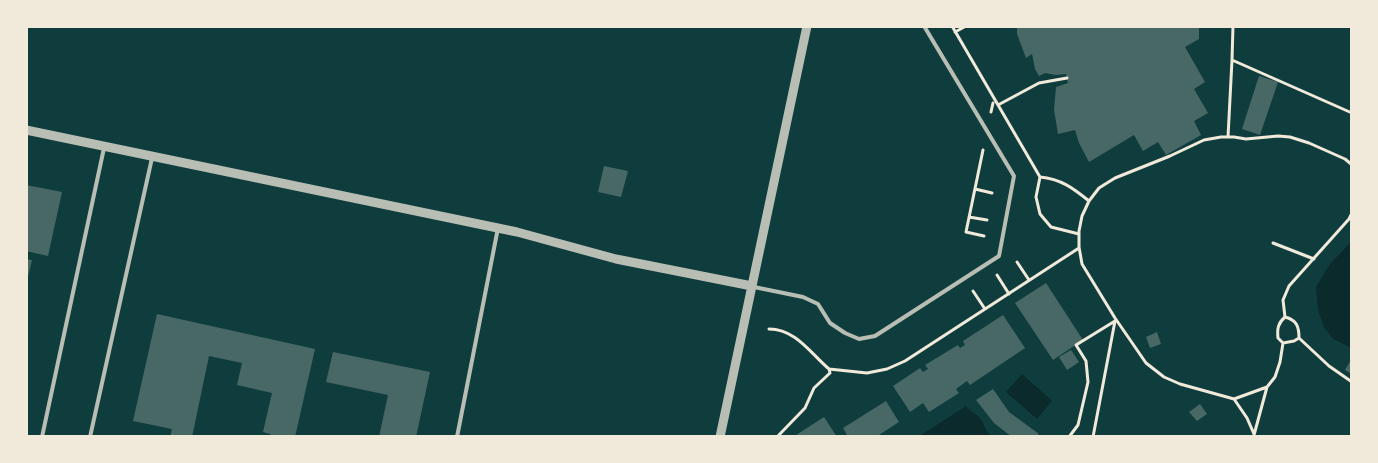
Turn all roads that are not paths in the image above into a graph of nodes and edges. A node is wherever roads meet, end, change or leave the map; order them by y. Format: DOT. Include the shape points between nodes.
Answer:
graph roads {
  1 [pos="807,26"];
  2 [pos="924,26"];
  3 [pos="26,130"];
  4 [pos="105,146"];
  5 [pos="152,155"];
  6 [pos="498,228"];
  7 [pos="752,286"];
  8 [pos="42,437"];
  9 [pos="90,437"];
  10 [pos="457,437"];
  11 [pos="720,437"];
  1 -- 7 [label="street"];
  2 -- 7 [label="lane" via="1014,176 999,256 875,336 859,339 830,323 818,304 803,297"];
  3 -- 4 [label="street"];
  4 -- 5 [label="street"];
  4 -- 8 [label="lane"];
  5 -- 6 [label="street"];
  5 -- 9 [label="lane"];
  6 -- 7 [label="street" via="616,259"];
  6 -- 10 [label="lane"];
  7 -- 11 [label="street"];
}
